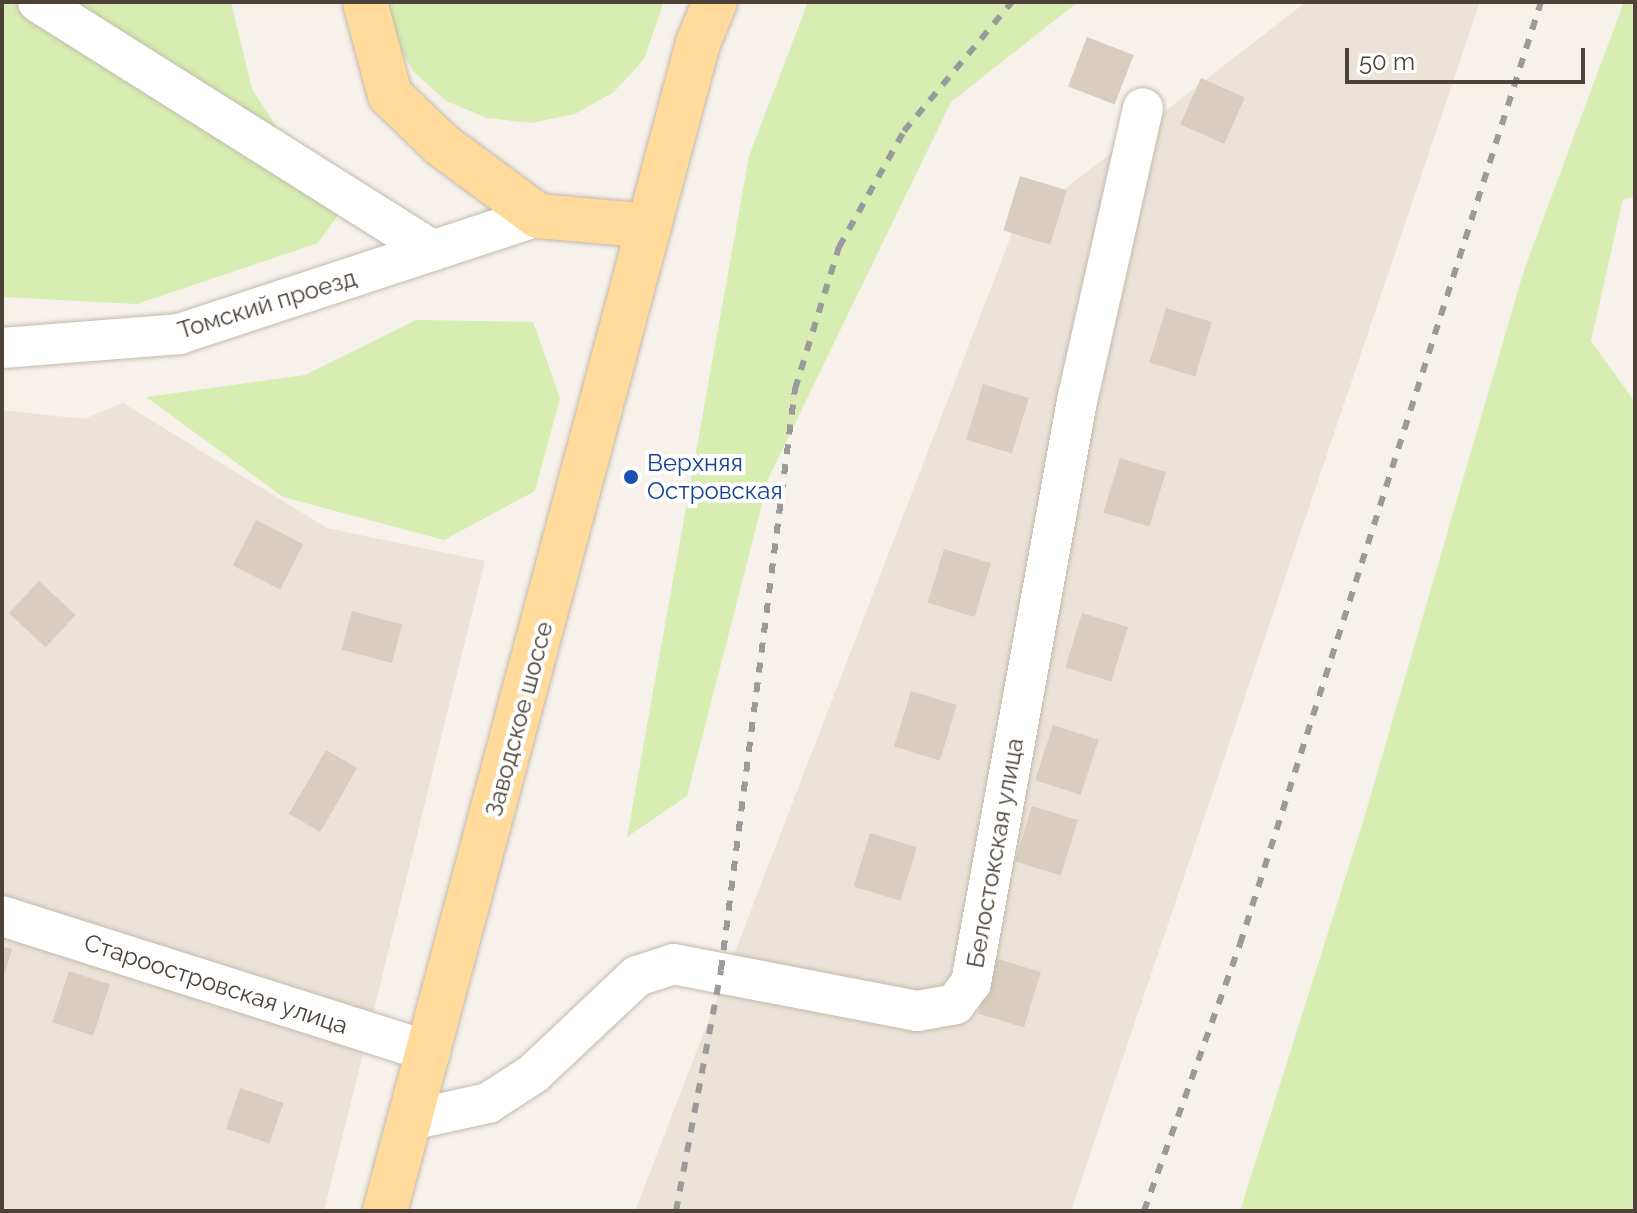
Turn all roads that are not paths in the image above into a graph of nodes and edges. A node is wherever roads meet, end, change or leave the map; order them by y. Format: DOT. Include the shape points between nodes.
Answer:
graph roads {
  1 [pos="38,2"];
  2 [pos="365,2"];
  3 [pos="715,2"];
  4 [pos="1143,108"];
  5 [pos="538,216"];
  6 [pos="650,226"];
  7 [pos="433,251"];
  8 [pos="2,348"];
  9 [pos="2,916"];
  10 [pos="430,1052"];
  11 [pos="411,1120"];
  12 [pos="385,1211"];
  1 -- 7 [label="street"];
  2 -- 5 [label="main road" via="390,95 442,145"];
  3 -- 6 [label="main road, Заводское шоссе"];
  4 -- 11 [label="street, Белостокская улица" via="1077,401 971,983 955,1004 917,1011 673,964 637,976 533,1074 488,1103"];
  5 -- 6 [label="main road"];
  5 -- 7 [label="street, Томский проезд"];
  6 -- 10 [label="main road, Заводское шоссе"];
  7 -- 8 [label="street, Томский проезд" via="179,334"];
  9 -- 10 [label="street, Староостровская улица"];
  10 -- 11 [label="main road, Заводское шоссе"];
  11 -- 12 [label="main road, Заводское шоссе"];
}
